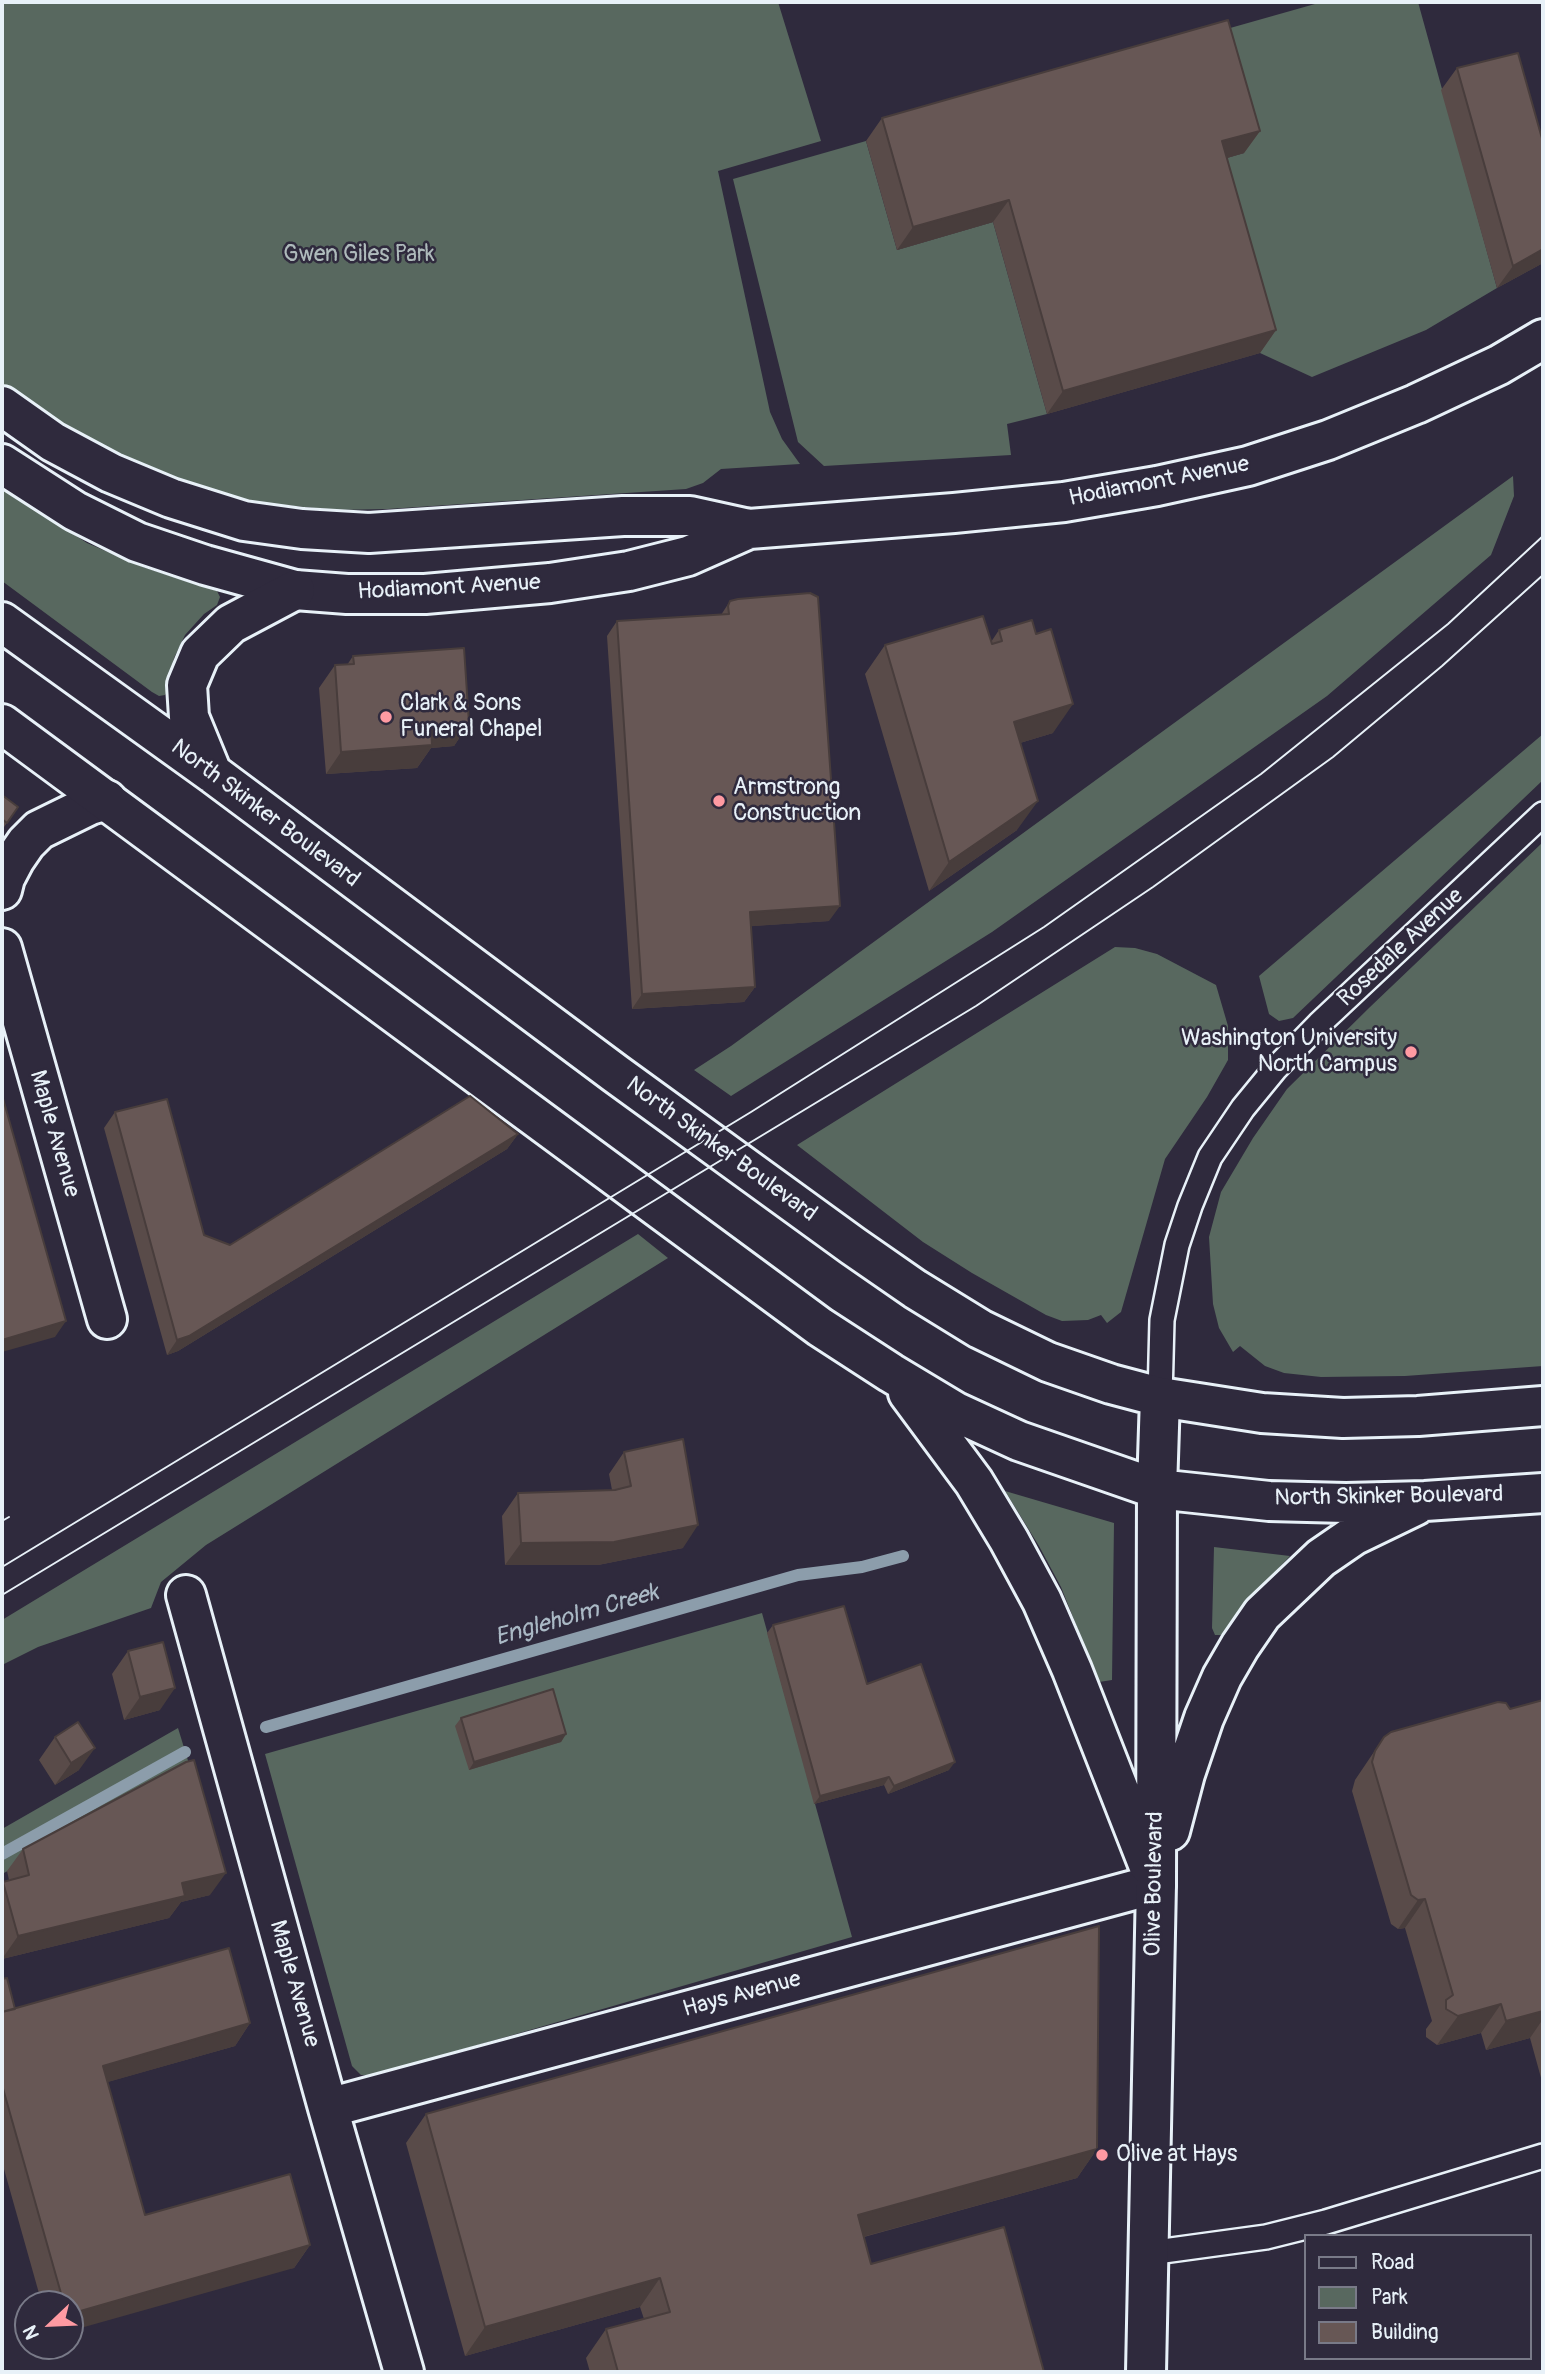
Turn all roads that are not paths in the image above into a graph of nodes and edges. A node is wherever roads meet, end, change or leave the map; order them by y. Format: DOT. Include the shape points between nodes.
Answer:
graph roads {
  1 [pos="1543,339"];
  2 [pos="2,406"];
  3 [pos="2,464"];
  4 [pos="749,529"];
  5 [pos="295,590"];
  6 [pos="2,622"];
  7 [pos="2,724"];
  8 [pos="212,773"];
  9 [pos="107,800"];
  10 [pos="1543,814"];
  11 [pos="2,890"];
  12 [pos="2,948"];
  13 [pos="107,1319"];
  14 [pos="891,1373"];
  15 [pos="1160,1396"];
  16 [pos="1543,1406"];
  17 [pos="1157,1489"];
  18 [pos="1543,1493"];
  19 [pos="1425,1501"];
  20 [pos="186,1595"];
  21 [pos="1156,1884"];
  22 [pos="328,2108"];
  23 [pos="1543,2156"];
  24 [pos="1149,2253"];
  25 [pos="404,2372"];
  26 [pos="1146,2372"];
  1 -- 4 [label="main road, Hodiamont Avenue" via="1416,404 1248,466 1065,502"];
  2 -- 4 [label="main road, Hodiamont Avenue" via="53,442 111,472 171,498 244,521 369,533 623,516 690,516"];
  3 -- 5 [label="main road, Hodiamont Avenue" via="75,511 138,542"];
  4 -- 5 [label="main road, Hodiamont Avenue" via="688,556 550,583 425,594"];
  5 -- 8 [label="main road" via="231,624 200,654 187,685 189,717"];
  6 -- 8 [label="main road, North Skinker Boulevard"];
  7 -- 9 [label="main road, North Skinker Boulevard"];
  8 -- 15 [label="main road, North Skinker Boulevard" via="616,1074 915,1289 980,1329 1048,1362"];
  9 -- 11 [label="main road" via="38,831 15,859"];
  9 -- 14 [label="main road, North Skinker Boulevard" via="820,1327"];
  10 -- 15 [label="lane, Rosedale Avenue" via="1275,1069 1210,1157 1177,1245 1162,1320"];
  12 -- 13 [label="main road, Maple Avenue"];
  14 -- 17 [label="main road, North Skinker Boulevard" via="956,1412 1019,1441"];
  14 -- 21 [label="main road" via="974,1482 1042,1601"];
  15 -- 16 [label="main road, North Skinker Boulevard" via="1262,1413 1343,1418"];
  15 -- 17 [label="main road, Olive Boulevard"];
  17 -- 19 [label="main road, North Skinker Boulevard" via="1269,1501"];
  17 -- 21 [label="main road, Olive Boulevard"];
  18 -- 19 [label="main road, North Skinker Boulevard"];
  19 -- 21 [label="main road" via="1353,1536 1321,1558 1262,1614 1222,1677 1204,1718"];
  20 -- 22 [label="main road, Maple Avenue"];
  21 -- 22 [label="main road, Hays Avenue"];
  21 -- 24 [label="main road, Olive Boulevard"];
  22 -- 25 [label="main road, Maple Avenue"];
  23 -- 24 [label="lane" via="1266,2237"];
  24 -- 26 [label="main road, Olive Boulevard"];
}
